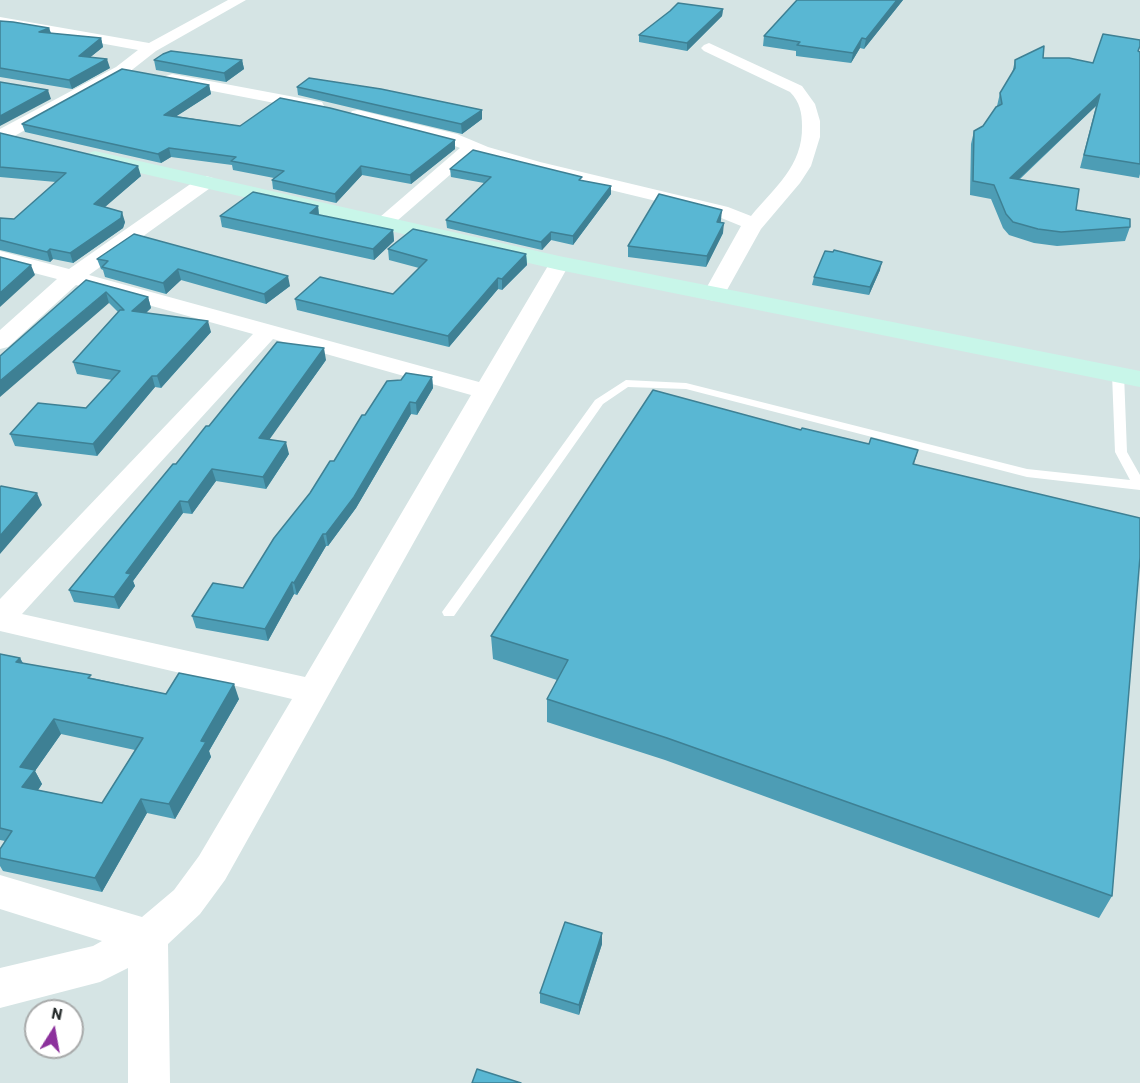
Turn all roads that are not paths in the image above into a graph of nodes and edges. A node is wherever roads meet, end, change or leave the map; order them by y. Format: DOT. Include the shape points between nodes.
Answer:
graph roads {
  1 [pos="239,0"];
  2 [pos="0,21"];
  3 [pos="151,48"];
  4 [pos="709,48"];
  5 [pos="122,70"];
  6 [pos="53,92"];
  7 [pos="74,96"];
  8 [pos="2,135"];
  9 [pos="37,143"];
  10 [pos="472,147"];
  11 [pos="71,151"];
  12 [pos="206,182"];
  13 [pos="383,223"];
  14 [pos="753,226"];
  15 [pos="0,257"];
  16 [pos="559,263"];
  17 [pos="71,278"];
  18 [pos="714,294"];
  19 [pos="267,332"];
  20 [pos="1,340"];
  21 [pos="1129,376"];
  22 [pos="485,391"];
  23 [pos="1140,485"];
  24 [pos="449,612"];
  25 [pos="0,619"];
  26 [pos="313,691"];
  27 [pos="0,892"];
  28 [pos="148,937"];
  29 [pos="0,988"];
  30 [pos="149,1083"];
  1 -- 3 [label="street"];
  2 -- 3 [label="street"];
  3 -- 5 [label="street"];
  4 -- 14 [label="street" via="796,89 809,106 813,130 803,166"];
  5 -- 7 [label="street"];
  5 -- 10 [label="street" via="338,111 451,138"];
  6 -- 7 [label="street"];
  7 -- 8 [label="street"];
  8 -- 9 [label="street"];
  10 -- 13 [label="street"];
  10 -- 14 [label="street" via="722,211"];
  11 -- 12 [label="street"];
  12 -- 13 [label="street"];
  12 -- 17 [label="street"];
  13 -- 16 [label="street"];
  14 -- 18 [label="street"];
  15 -- 17 [label="street"];
  16 -- 18 [label="street"];
  16 -- 22 [label="street"];
  17 -- 19 [label="street"];
  17 -- 20 [label="street"];
  18 -- 21 [label="street"];
  19 -- 22 [label="street"];
  19 -- 25 [label="street"];
  21 -- 23 [label="lane" via="1121,452"];
  22 -- 26 [label="street"];
  23 -- 24 [label="lane" via="1027,473 686,386 626,383 599,402"];
  25 -- 26 [label="street"];
  26 -- 28 [label="street" via="212,868 186,902"];
  27 -- 28 [label="street"];
  28 -- 29 [label="street" via="100,963"];
  28 -- 30 [label="street"];
}
